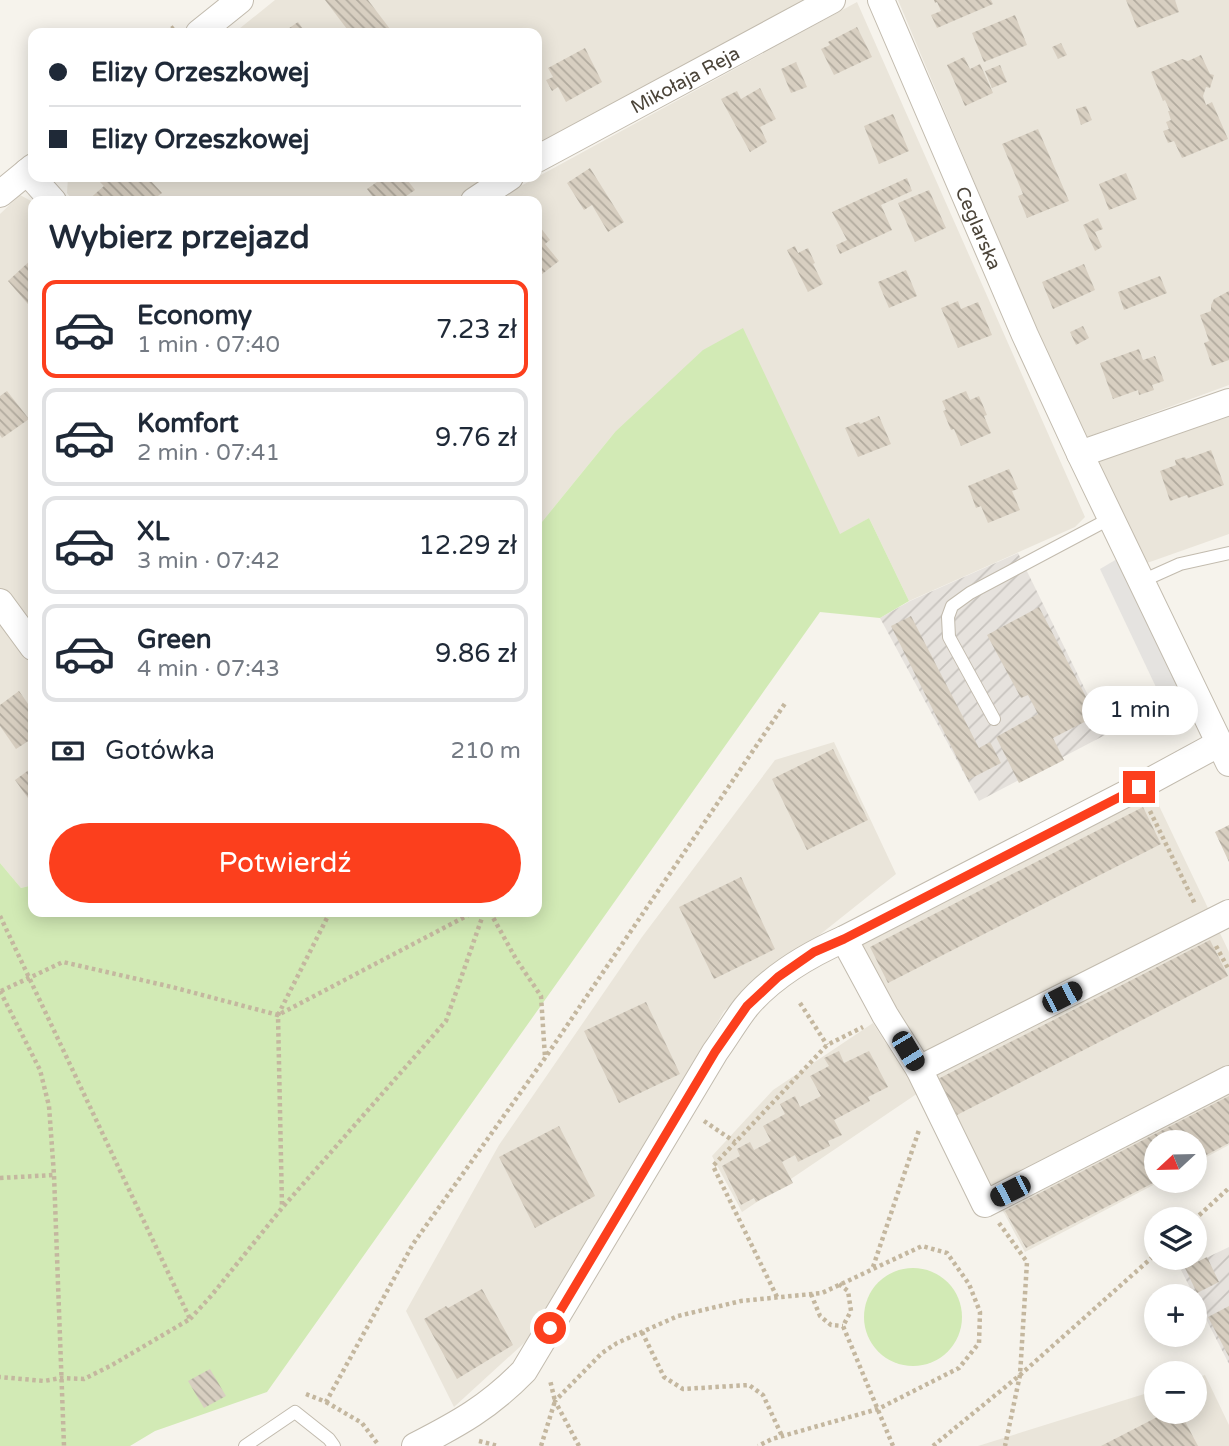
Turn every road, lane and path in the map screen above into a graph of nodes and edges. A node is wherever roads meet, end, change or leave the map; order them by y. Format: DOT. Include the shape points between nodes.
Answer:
graph roads {
  1 [pos="240,0"];
  2 [pos="832,0"];
  3 [pos="881,0"];
  4 [pos="205,28"];
  5 [pos="542,156"];
  6 [pos="28,172"];
  7 [pos="502,182"];
  8 [pos="0,194"];
  9 [pos="482,196"];
  10 [pos="1229,402"];
  11 [pos="1080,454"];
  12 [pos="1111,518"];
  13 [pos="1229,553"];
  14 [pos="1142,581"];
  15 [pos="0,601"];
  16 [pos="28,640"];
  17 [pos="786,702"];
  18 [pos="994,719"];
  19 [pos="1224,753"];
  20 [pos="1139,787"];
  21 [pos="1229,913"];
  22 [pos="0,916"];
  23 [pos="327,917"];
  24 [pos="464,917"];
  25 [pos="482,917"];
  26 [pos="493,917"];
  27 [pos="1206,925"];
  28 [pos="844,939"];
  29 [pos="1229,970"];
  30 [pos="28,978"];
  31 [pos="0,991"];
  32 [pos="800,1003"];
  33 [pos="278,1015"];
  34 [pos="885,1015"];
  35 [pos="827,1045"];
  36 [pos="545,1058"];
  37 [pos="919,1069"];
  38 [pos="1229,1079"];
  39 [pos="931,1095"];
  40 [pos="701,1119"];
  41 [pos="735,1142"];
  42 [pos="54,1175"];
  43 [pos="0,1178"];
  44 [pos="1229,1188"];
  45 [pos="985,1204"];
  46 [pos="282,1208"];
  47 [pos="1207,1208"];
  48 [pos="1144,1265"];
  49 [pos="872,1268"];
  50 [pos="839,1284"];
  51 [pos="811,1294"];
  52 [pos="777,1297"];
  53 [pos="190,1319"];
  54 [pos="843,1326"];
  55 [pos="642,1332"];
  56 [pos="1020,1375"];
  57 [pos="0,1377"];
  58 [pos="61,1378"];
  59 [pos="549,1378"];
  60 [pos="300,1392"];
  61 [pos="555,1401"];
  62 [pos="326,1402"];
  63 [pos="878,1409"];
  64 [pos="782,1436"];
  65 [pos="377,1443"];
  66 [pos="327,1444"];
  67 [pos="64,1446"];
  68 [pos="245,1446"];
  69 [pos="415,1446"];
  70 [pos="541,1446"];
  71 [pos="579,1446"];
  72 [pos="758,1446"];
  73 [pos="893,1446"];
  74 [pos="933,1446"];
  75 [pos="1005,1446"];
  1 -- 4 [label="street"];
  2 -- 5 [label="street, Mikołaja Reja"];
  3 -- 11 [label="street, Ceglarska"];
  6 -- 8 [label="street"];
  7 -- 9 [label="street"];
  10 -- 11 [label="street"];
  11 -- 12 [label="street, Ceglarska"];
  12 -- 14 [label="street, Ceglarska"];
  12 -- 18 [label="lane" via="952,606 949,637"];
  13 -- 14 [label="lane" via="1180,564"];
  14 -- 19 [label="street, Ceglarska"];
  15 -- 16 [label="street"];
  17 -- 36 [label="path"];
  19 -- 20 [label="street"];
  20 -- 27 [label="path"];
  20 -- 28 [label="street"];
  21 -- 27 [label="street"];
  22 -- 30 [label="path"];
  23 -- 33 [label="path"];
  24 -- 33 [label="path"];
  25 -- 46 [label="path" via="446,1021"];
  26 -- 36 [label="path" via="541,996"];
  27 -- 29 [label="path"];
  27 -- 37 [label="street"];
  28 -- 34 [label="street"];
  28 -- 69 [label="street" via="814,952 747,1006 524,1371 478,1412"];
  30 -- 31 [label="path"];
  30 -- 33 [label="path" via="63,962"];
  30 -- 53 [label="path"];
  31 -- 42 [label="path" via="40,1070 49,1105"];
  32 -- 35 [label="path"];
  33 -- 46 [label="path"];
  34 -- 35 [label="path"];
  34 -- 37 [label="street"];
  35 -- 41 [label="path"];
  36 -- 62 [label="path" via="413,1244"];
  37 -- 39 [label="street"];
  38 -- 45 [label="street"];
  39 -- 45 [label="street"];
  39 -- 49 [label="path"];
  40 -- 41 [label="path"];
  41 -- 52 [label="path" via="713,1166"];
  42 -- 43 [label="path"];
  42 -- 58 [label="path"];
  44 -- 47 [label="path"];
  45 -- 56 [label="path" via="1027,1262"];
  46 -- 53 [label="path"];
  48 -- 56 [label="path"];
  49 -- 50 [label="path"];
  49 -- 63 [label="path" via="922,1246 947,1254 969,1284 980,1312 979,1343 959,1368"];
  50 -- 51 [label="path"];
  50 -- 54 [label="path" via="848,1291 851,1311"];
  51 -- 52 [label="path"];
  51 -- 54 [label="path" via="820,1316 831,1325"];
  52 -- 55 [label="path" via="678,1316"];
  53 -- 58 [label="path" via="84,1379"];
  54 -- 63 [label="path"];
  55 -- 61 [label="path" via="602,1353"];
  55 -- 64 [label="path" via="664,1377 683,1389 749,1385 763,1395"];
  56 -- 74 [label="path"];
  56 -- 75 [label="path"];
  57 -- 58 [label="path"];
  58 -- 67 [label="path"];
  59 -- 61 [label="path"];
  60 -- 62 [label="path"];
  61 -- 70 [label="path"];
  61 -- 71 [label="path"];
  62 -- 65 [label="path" via="362,1423"];
  63 -- 64 [label="path"];
  63 -- 73 [label="path"];
  64 -- 72 [label="path"];
  66 -- 68 [label="lane" via="295,1412"];
}
